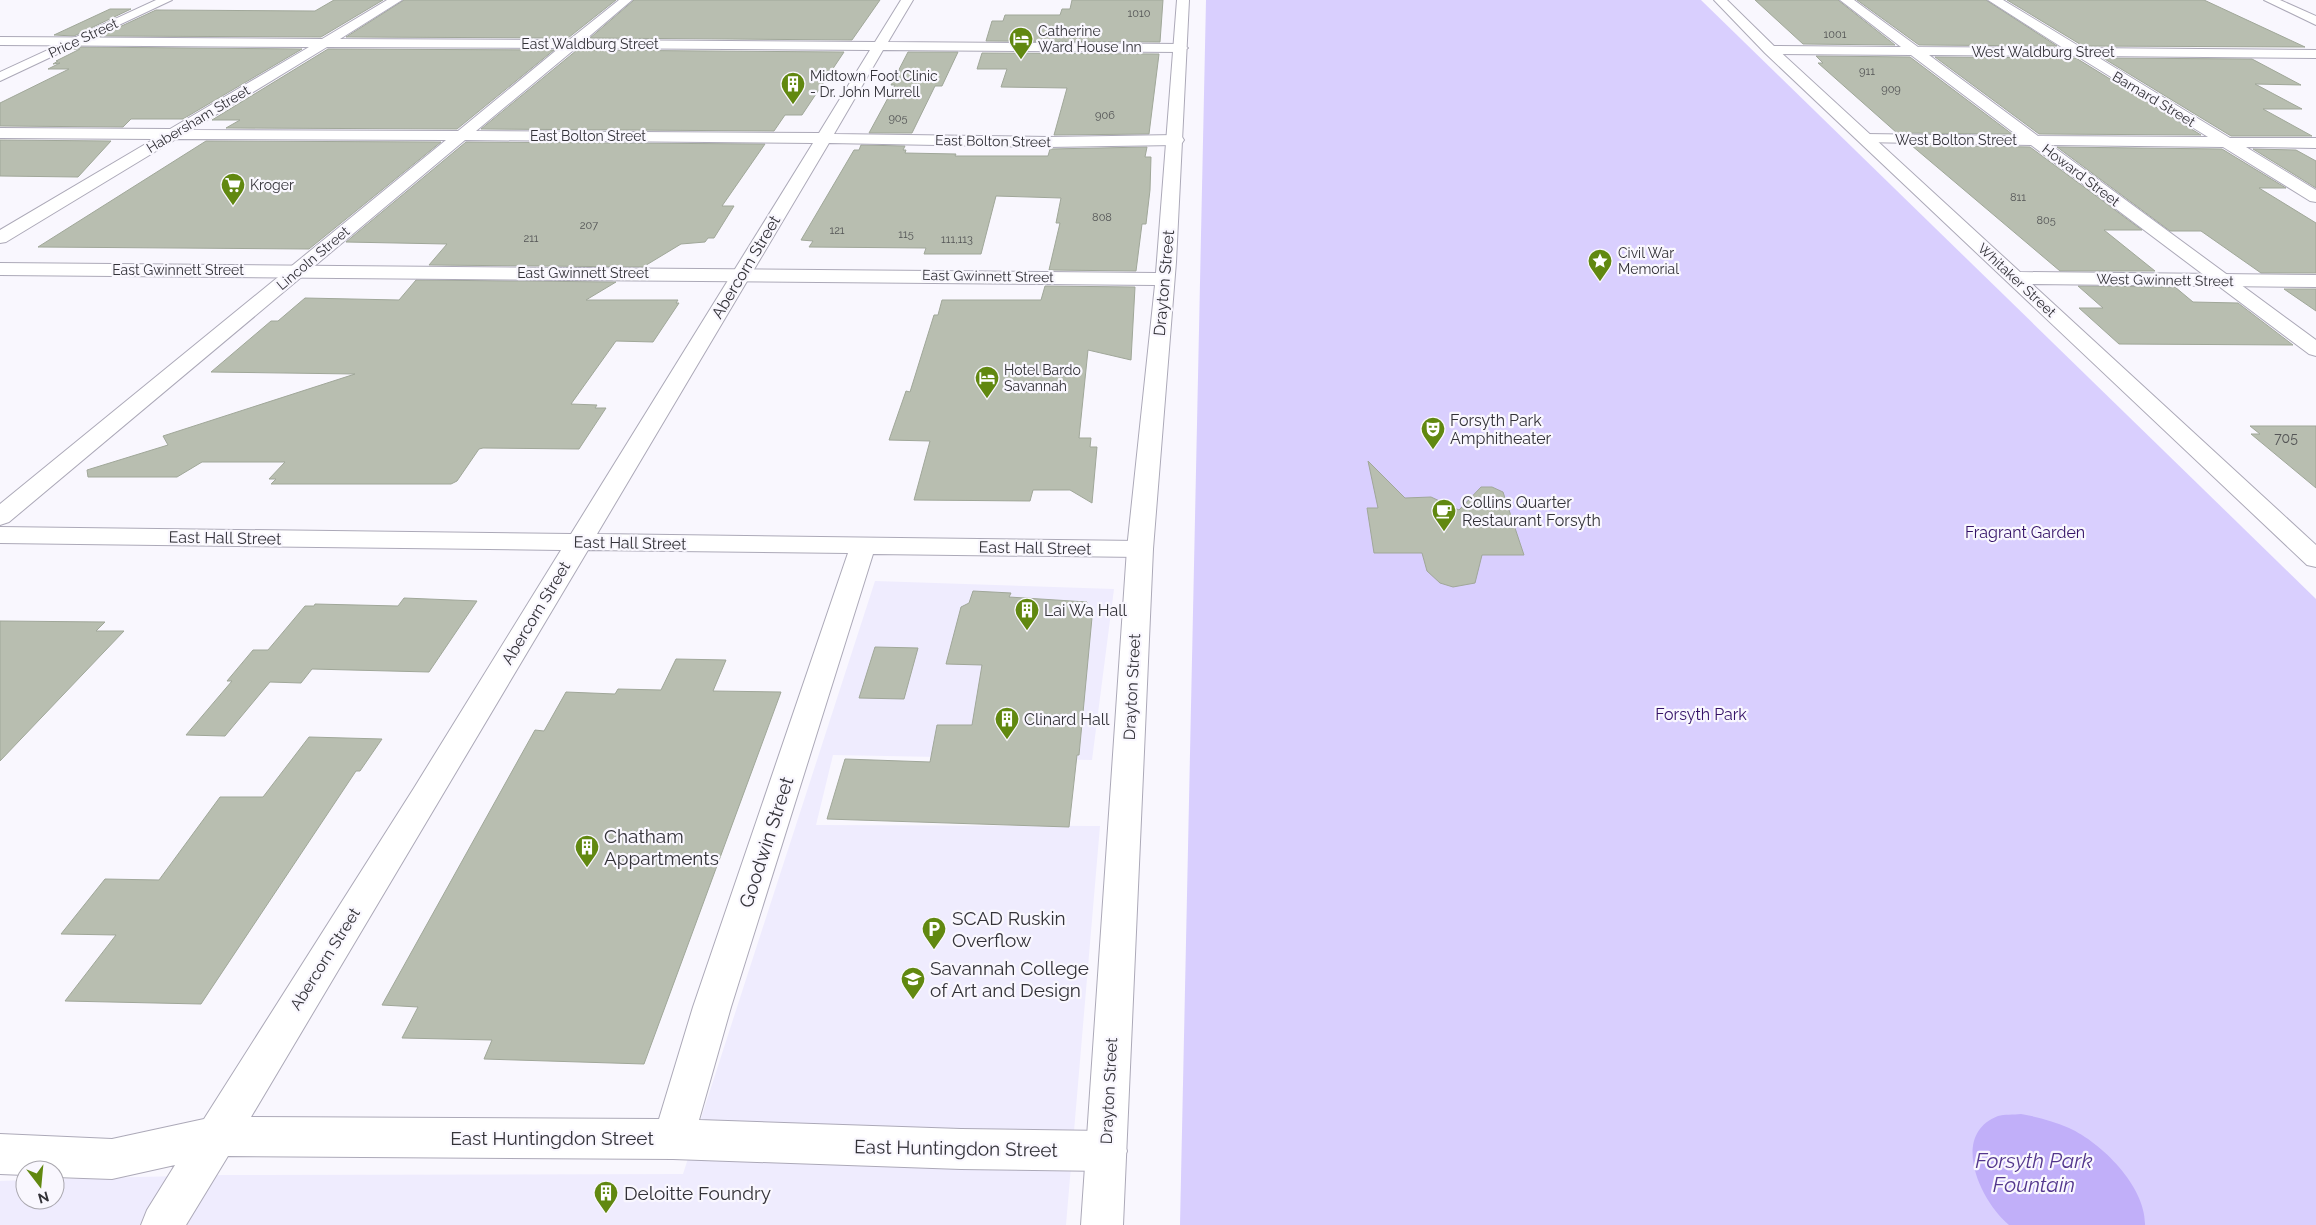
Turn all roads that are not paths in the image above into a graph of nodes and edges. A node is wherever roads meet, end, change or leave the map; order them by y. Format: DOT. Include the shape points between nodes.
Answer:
graph roads {
  1 [pos="166,0"];
  2 [pos="396,0"];
  3 [pos="626,0"];
  4 [pos="907,0"];
  5 [pos="1183,0"];
  6 [pos="1720,0"];
  7 [pos="1846,0"];
  8 [pos="1994,0"];
  9 [pos="2270,0"];
  10 [pos="2316,20"];
  11 [pos="0,41"];
  12 [pos="76,41"];
  13 [pos="326,42"];
  14 [pos="571,44"];
  15 [pos="879,46"];
  16 [pos="1181,48"];
  17 [pos="1770,50"];
  18 [pos="1915,51"];
  19 [pos="2077,52"];
  20 [pos="2316,54"];
  21 [pos="0,77"];
  22 [pos="0,133"];
  23 [pos="173,134"];
  24 [pos="462,136"];
  25 [pos="823,138"];
  26 [pos="1866,139"];
  27 [pos="1176,140"];
  28 [pos="2035,141"];
  29 [pos="2225,142"];
  30 [pos="2316,143"];
  31 [pos="2316,197"];
  32 [pos="0,238"];
  33 [pos="0,269"];
  34 [pos="297,271"];
  35 [pos="741,274"];
  36 [pos="2015,278"];
  37 [pos="1165,279"];
  38 [pos="2223,280"];
  39 [pos="2316,281"];
  40 [pos="2316,350"];
  41 [pos="0,517"];
  42 [pos="0,535"];
  43 [pos="579,542"];
  44 [pos="863,546"];
  45 [pos="1140,549"];
  46 [pos="2316,558"];
  47 [pos="216,1136"];
  48 [pos="673,1139"];
  49 [pos="1106,1151"];
  50 [pos="0,1154"];
  51 [pos="162,1225"];
  52 [pos="1102,1225"];
  1 -- 12 [label="street, Price Street"];
  2 -- 13 [label="street, Habersham Street"];
  3 -- 14 [label="street, Lincoln Street"];
  4 -- 15 [label="street, Abercorn Street"];
  5 -- 16 [label="street, Drayton Street"];
  6 -- 17 [label="street, Whitaker Street"];
  7 -- 18 [label="street, Howard Street"];
  8 -- 19 [label="street, Barnard Street"];
  9 -- 10 [label="street"];
  11 -- 12 [label="street, East Waldburg Street"];
  12 -- 13 [label="street, East Waldburg Street"];
  12 -- 21 [label="street, Price Street"];
  13 -- 14 [label="street, East Waldburg Street"];
  13 -- 23 [label="street, Habersham Street"];
  14 -- 15 [label="street, East Waldburg Street"];
  14 -- 24 [label="street, Lincoln Street"];
  15 -- 16 [label="street, East Waldburg Street"];
  15 -- 25 [label="street, Abercorn Street"];
  16 -- 27 [label="street, Drayton Street"];
  17 -- 18 [label="street, West Waldburg Street"];
  17 -- 26 [label="street, Whitaker Street"];
  18 -- 19 [label="street, West Waldburg Street"];
  18 -- 28 [label="street, Howard Street"];
  19 -- 20 [label="street, West Waldburg Street"];
  19 -- 29 [label="street, Barnard Street"];
  22 -- 23 [label="street, East Bolton Street"];
  23 -- 24 [label="street, East Bolton Street"];
  23 -- 32 [label="street, Habersham Street"];
  24 -- 25 [label="street, East Bolton Street"];
  24 -- 34 [label="street, Lincoln Street"];
  25 -- 27 [label="street, East Bolton Street" via="1048,142"];
  25 -- 35 [label="street, Abercorn Street"];
  26 -- 28 [label="street, West Bolton Street"];
  26 -- 36 [label="street, Whitaker Street"];
  27 -- 37 [label="street, Drayton Street"];
  28 -- 29 [label="street, West Bolton Street"];
  28 -- 38 [label="street, Howard Street"];
  29 -- 30 [label="street, West Bolton Street"];
  29 -- 31 [label="street, Barnard Street"];
  33 -- 34 [label="street, East Gwinnett Street"];
  34 -- 35 [label="street, East Gwinnett Street"];
  34 -- 41 [label="street, Lincoln Street"];
  35 -- 37 [label="street, East Gwinnett Street"];
  35 -- 43 [label="street, Abercorn Street"];
  36 -- 38 [label="street, West Gwinnett Street"];
  36 -- 46 [label="street, Whitaker Street"];
  37 -- 45 [label="street, Drayton Street"];
  38 -- 39 [label="street, West Gwinnett Street"];
  38 -- 40 [label="street, Howard Street"];
  42 -- 43 [label="street, East Hall Street"];
  43 -- 44 [label="street, East Hall Street"];
  43 -- 47 [label="street, Abercorn Street"];
  44 -- 45 [label="street, East Hall Street"];
  44 -- 48 [label="street, Goodwin Street" via="712,1007"];
  45 -- 49 [label="street, Drayton Street"];
  47 -- 48 [label="street, East Huntingdon Street"];
  47 -- 50 [label="street, East Huntingdon Street" via="112,1159"];
  47 -- 51 [label="street, Abercorn Street"];
  48 -- 49 [label="street, East Huntingdon Street"];
  49 -- 52 [label="street, Drayton Street"];
}
